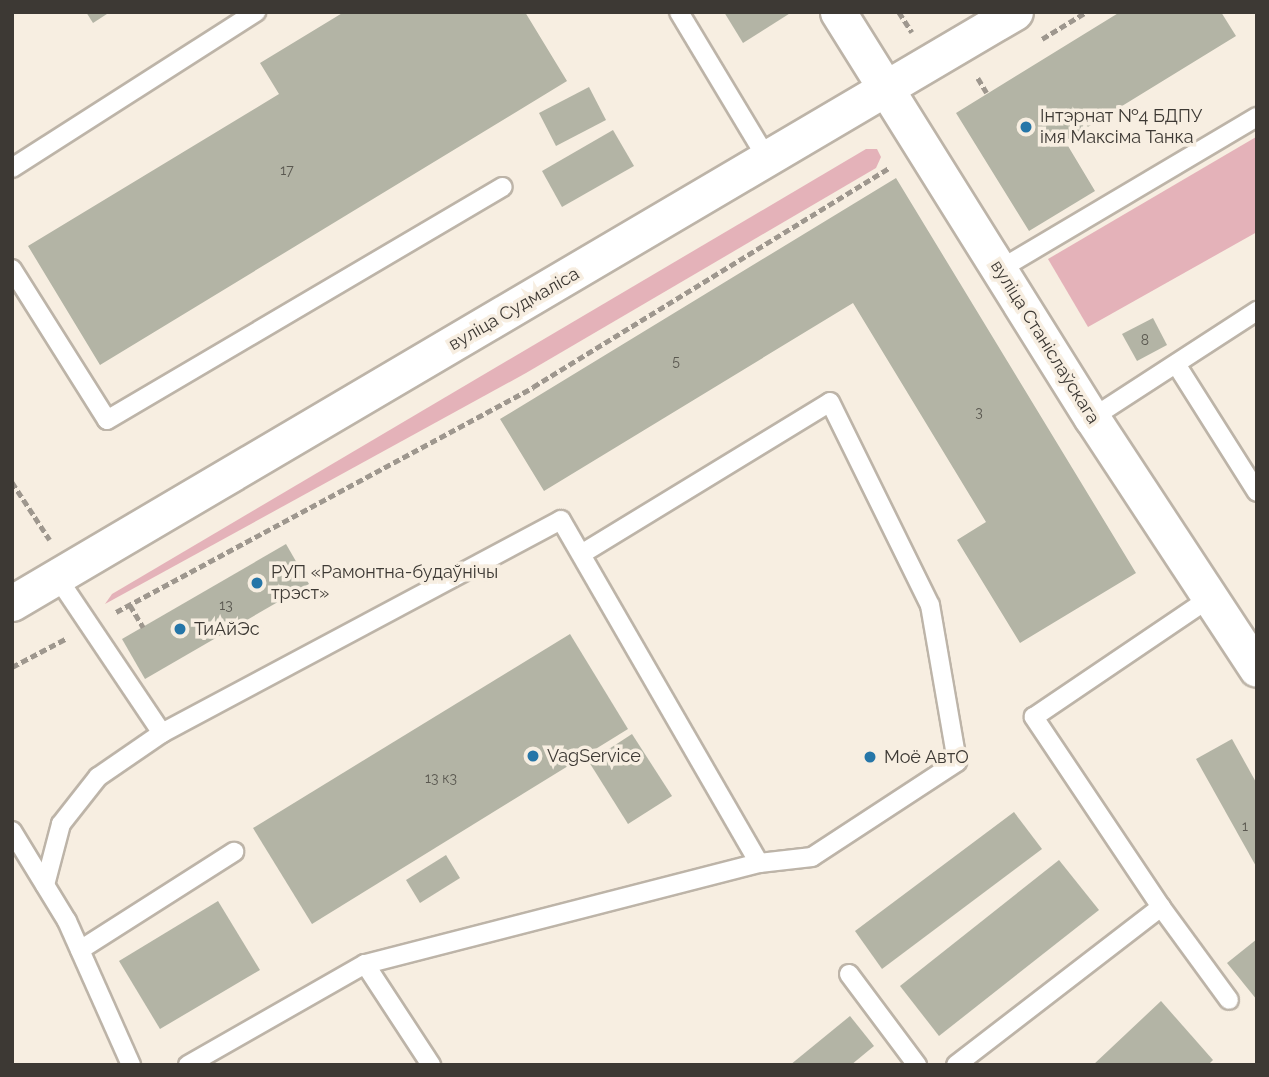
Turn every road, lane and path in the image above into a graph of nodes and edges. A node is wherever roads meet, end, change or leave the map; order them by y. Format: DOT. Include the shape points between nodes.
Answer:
graph roads {
  1 [pos="256,12"];
  2 [pos="679,12"];
  3 [pos="838,12"];
  4 [pos="899,12"];
  5 [pos="1015,12"];
  6 [pos="913,34"];
  7 [pos="978,78"];
  8 [pos="885,91"];
  9 [pos="987,93"];
  10 [pos="1257,117"];
  11 [pos="768,160"];
  12 [pos="890,160"];
  13 [pos="12,169"];
  14 [pos="503,187"];
  15 [pos="12,269"];
  16 [pos="999,270"];
  17 [pos="1255,317"];
  18 [pos="1176,364"];
  19 [pos="1092,418"];
  20 [pos="12,482"];
  21 [pos="1257,492"];
  22 [pos="583,553"];
  23 [pos="56,563"];
  24 [pos="17,591"];
  25 [pos="1210,598"];
  26 [pos="130,605"];
  27 [pos="90,626"];
  28 [pos="143,627"];
  29 [pos="12,667"];
  30 [pos="1257,669"];
  31 [pos="162,733"];
  32 [pos="12,831"];
  33 [pos="234,852"];
  34 [pos="758,863"];
  35 [pos="45,886"];
  36 [pos="1161,906"];
  37 [pos="80,950"];
  38 [pos="365,964"];
  39 [pos="849,974"];
  40 [pos="1229,1000"];
  41 [pos="131,1065"];
  42 [pos="188,1065"];
  43 [pos="430,1065"];
  44 [pos="917,1065"];
  45 [pos="956,1065"];
  1 -- 13 [label="lane"];
  2 -- 11 [label="lane"];
  3 -- 8 [label="street, вуліца Станіслаўскага"];
  4 -- 6 [label="path"];
  5 -- 8 [label="street, вуліца Судмаліса"];
  7 -- 9 [label="path"];
  8 -- 11 [label="street, вуліца Судмаліса"];
  8 -- 16 [label="street, вуліца Станіслаўскага"];
  10 -- 16 [label="lane"];
  11 -- 23 [label="street, вуліца Судмаліса"];
  12 -- 26 [label="path" via="890,171 533,387"];
  14 -- 15 [label="lane" via="107,420"];
  16 -- 19 [label="street, вуліца Станіслаўскага"];
  17 -- 18 [label="lane"];
  18 -- 19 [label="lane"];
  18 -- 21 [label="lane"];
  19 -- 25 [label="street, вуліца Станіслаўскага"];
  20 -- 23 [label="path"];
  22 -- 31 [label="lane" via="561,520"];
  22 -- 34 [label="lane"];
  22 -- 34 [label="lane" via="830,402 930,605 957,762 812,857"];
  23 -- 24 [label="street, вуліца Судмаліса"];
  23 -- 27 [label="lane"];
  25 -- 30 [label="street, вуліца Станіслаўскага"];
  25 -- 36 [label="lane" via="1034,717"];
  26 -- 27 [label="path"];
  26 -- 28 [label="path"];
  27 -- 29 [label="path"];
  27 -- 31 [label="lane"];
  31 -- 35 [label="lane" via="98,777 61,824"];
  32 -- 35 [label="lane"];
  33 -- 37 [label="lane"];
  34 -- 38 [label="lane"];
  35 -- 37 [label="lane"];
  36 -- 40 [label="lane"];
  36 -- 45 [label="lane"];
  37 -- 41 [label="lane"];
  38 -- 42 [label="lane"];
  38 -- 43 [label="lane"];
  39 -- 44 [label="lane"];
}
